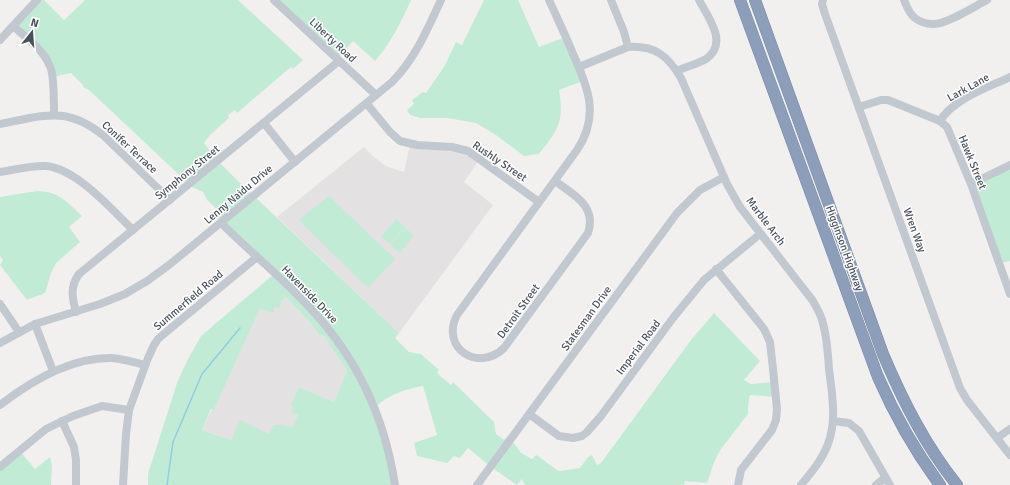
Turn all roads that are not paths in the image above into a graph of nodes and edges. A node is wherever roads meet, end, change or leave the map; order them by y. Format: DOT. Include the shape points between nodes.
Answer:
graph roads {
  1 [pos="37,0"];
  2 [pos="274,0"];
  3 [pos="441,0"];
  4 [pos="550,0"];
  5 [pos="611,0"];
  6 [pos="698,0"];
  7 [pos="740,0"];
  8 [pos="755,0"];
  9 [pos="823,0"];
  10 [pos="904,0"];
  11 [pos="987,0"];
  12 [pos="13,26"];
  13 [pos="0,40"];
  14 [pos="628,47"];
  15 [pos="339,61"];
  16 [pos="579,68"];
  17 [pos="677,71"];
  18 [pos="1010,77"];
  19 [pos="376,95"];
  20 [pos="366,104"];
  21 [pos="859,107"];
  22 [pos="54,114"];
  23 [pos="940,121"];
  24 [pos="0,124"];
  25 [pos="264,124"];
  26 [pos="295,162"];
  27 [pos="1010,165"];
  28 [pos="0,172"];
  29 [pos="724,177"];
  30 [pos="555,181"];
  31 [pos="971,184"];
  32 [pos="170,200"];
  33 [pos="539,202"];
  34 [pos="220,223"];
  35 [pos="134,230"];
  36 [pos="760,234"];
  37 [pos="257,257"];
  38 [pos="716,269"];
  39 [pos="1010,294"];
  40 [pos="0,304"];
  41 [pos="76,312"];
  42 [pos="35,324"];
  43 [pos="19,332"];
  44 [pos="0,343"];
  45 [pos="145,365"];
  46 [pos="53,371"];
  47 [pos="0,405"];
  48 [pos="129,410"];
  49 [pos="529,414"];
  50 [pos="833,420"];
  51 [pos="62,421"];
  52 [pos="1010,429"];
  53 [pos="997,438"];
  54 [pos="1010,455"];
  55 [pos="0,467"];
  56 [pos="887,481"];
  57 [pos="76,485"];
  58 [pos="123,485"];
  59 [pos="395,485"];
  60 [pos="477,485"];
  61 [pos="738,485"];
  62 [pos="801,485"];
  63 [pos="876,485"];
  64 [pos="940,485"];
  65 [pos="957,485"];
  1 -- 12 [label="street"];
  2 -- 15 [label="street, Liberty Road"];
  3 -- 19 [label="street, Lenny Naidu Drive" via="408,65"];
  4 -- 16 [label="street, Detroit Street"];
  5 -- 14 [label="street"];
  6 -- 17 [label="street" via="714,30 717,44 705,59"];
  7 -- 64 [label="highway, Higginson Highway" via="878,378 911,443"];
  8 -- 65 [label="highway, Higginson Highway" via="883,354 917,427"];
  9 -- 21 [label="street, Wren Way" via="825,14"];
  10 -- 11 [label="street" via="915,18 932,24 948,20"];
  12 -- 13 [label="street"];
  12 -- 22 [label="street" via="48,62 52,73"];
  14 -- 16 [label="street, Marble Arch"];
  14 -- 17 [label="street, Marble Arch" via="658,52 668,59"];
  15 -- 19 [label="street, Liberty Road"];
  15 -- 25 [label="street, Symphony Street"];
  16 -- 30 [label="street, Detroit Street" via="588,92 588,123 582,144"];
  17 -- 29 [label="street, Marble Arch"];
  18 -- 23 [label="street, Lark Lane" via="963,100 949,110"];
  19 -- 20 [label="street, Lenny Naidu Drive"];
  20 -- 26 [label="street, Lenny Naidu Drive"];
  20 -- 33 [label="street, Rushly Street" via="400,141 417,145 452,147 468,152"];
  21 -- 23 [label="street" via="888,100"];
  21 -- 53 [label="street, Wren Way" via="960,388"];
  22 -- 24 [label="street, Conifer Terrace"];
  22 -- 32 [label="street, Conifer Terrace" via="74,118 93,127"];
  23 -- 31 [label="street, Hawk Street" via="948,130"];
  25 -- 26 [label="street"];
  25 -- 32 [label="street, Symphony Street"];
  26 -- 34 [label="street, Lenny Naidu Drive"];
  27 -- 31 [label="street"];
  28 -- 35 [label="street" via="45,166 67,172 84,184"];
  29 -- 36 [label="street, Marble Arch" via="740,207"];
  29 -- 49 [label="street, Statesman Drive" via="700,190 677,213"];
  30 -- 33 [label="street, Detroit Street"];
  30 -- 33 [label="street, Detroit Street" via="586,207 590,222 588,233 504,348 494,356 484,359 468,356 454,339 452,329 455,318"];
  31 -- 39 [label="street, Hawk Street"];
  32 -- 35 [label="street, Symphony Street"];
  34 -- 37 [label="street, Havenside Drive"];
  34 -- 41 [label="street, Lenny Naidu Drive" via="141,285 115,299"];
  35 -- 41 [label="street, Symphony Street" via="76,277 72,292"];
  36 -- 38 [label="street, Imperial Road"];
  36 -- 50 [label="street, Marble Arch" via="806,290 820,314 828,352"];
  37 -- 45 [label="street, Summerfield Road" via="158,339"];
  37 -- 59 [label="street, Havenside Drive" via="312,310 334,335 352,362 382,429"];
  38 -- 49 [label="street, Imperial Road" via="694,292 601,416 582,436 559,436"];
  38 -- 61 [label="street" via="767,334 774,376 777,416 775,424 741,470"];
  40 -- 43 [label="street"];
  41 -- 42 [label="street, Lenny Naidu Drive"];
  42 -- 43 [label="street, Lenny Naidu Drive"];
  42 -- 46 [label="street"];
  43 -- 44 [label="street, Lenny Naidu Drive"];
  45 -- 46 [label="street" via="111,358 84,362"];
  45 -- 48 [label="street, Summerfield Road"];
  46 -- 47 [label="street" via="32,382"];
  48 -- 51 [label="street" via="102,406"];
  48 -- 58 [label="street, Summerfield Road"];
  49 -- 60 [label="street, Statesman Drive"];
  50 -- 56 [label="street" via="848,423 859,431"];
  50 -- 62 [label="street, Marble Arch" via="824,453"];
  51 -- 55 [label="street" via="46,429"];
  51 -- 57 [label="street" via="74,448"];
  52 -- 53 [label="street"];
  53 -- 54 [label="street, Wren Way"];
  56 -- 63 [label="street"];
}
